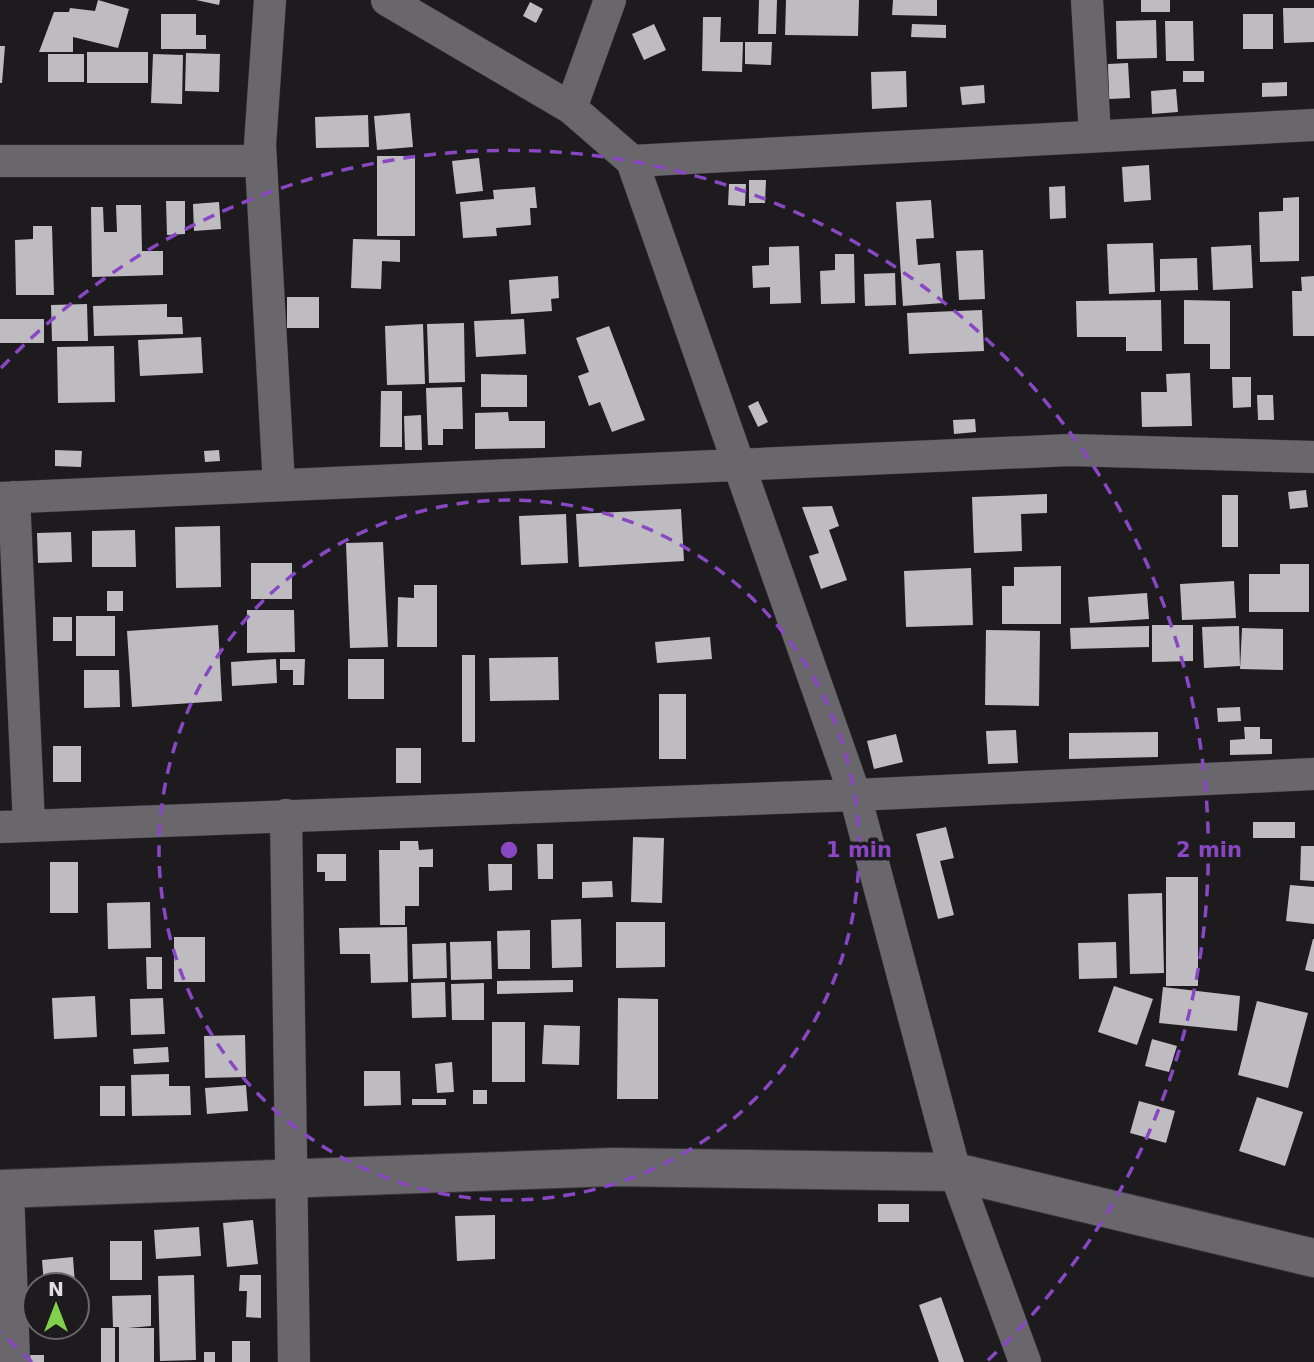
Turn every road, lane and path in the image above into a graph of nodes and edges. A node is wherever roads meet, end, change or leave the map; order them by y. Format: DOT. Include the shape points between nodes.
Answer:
graph roads {
  1 [pos="270,0"];
  2 [pos="387,0"];
  3 [pos="610,0"];
  4 [pos="1087,0"];
  5 [pos="571,108"];
  6 [pos="1314,125"];
  7 [pos="1095,135"];
  8 [pos="261,161"];
  9 [pos="632,161"];
  10 [pos="0,162"];
  11 [pos="1314,457"];
  12 [pos="739,465"];
  13 [pos="279,485"];
  14 [pos="7,497"];
  15 [pos="1314,774"];
  16 [pos="855,795"];
  17 [pos="286,815"];
  18 [pos="15,826"];
  19 [pos="955,1172"];
  20 [pos="289,1180"];
  21 [pos="4,1189"];
  22 [pos="1314,1258"];
  23 [pos="14,1362"];
  24 [pos="293,1362"];
  25 [pos="1025,1362"];
  1 -- 8 [label="street"];
  2 -- 5 [label="street"];
  3 -- 5 [label="street"];
  4 -- 7 [label="street"];
  5 -- 9 [label="street"];
  6 -- 7 [label="street"];
  7 -- 9 [label="street"];
  8 -- 10 [label="street"];
  8 -- 13 [label="street"];
  9 -- 12 [label="street"];
  11 -- 12 [label="street" via="1070,450"];
  12 -- 13 [label="street"];
  12 -- 16 [label="street"];
  13 -- 14 [label="street"];
  14 -- 18 [label="street"];
  15 -- 16 [label="street"];
  16 -- 17 [label="street"];
  16 -- 19 [label="street"];
  17 -- 18 [label="street"];
  17 -- 20 [label="street"];
  19 -- 20 [label="street" via="613,1167"];
  19 -- 22 [label="street"];
  19 -- 25 [label="street"];
  20 -- 21 [label="street"];
  20 -- 24 [label="street"];
  21 -- 23 [label="street"];
}
